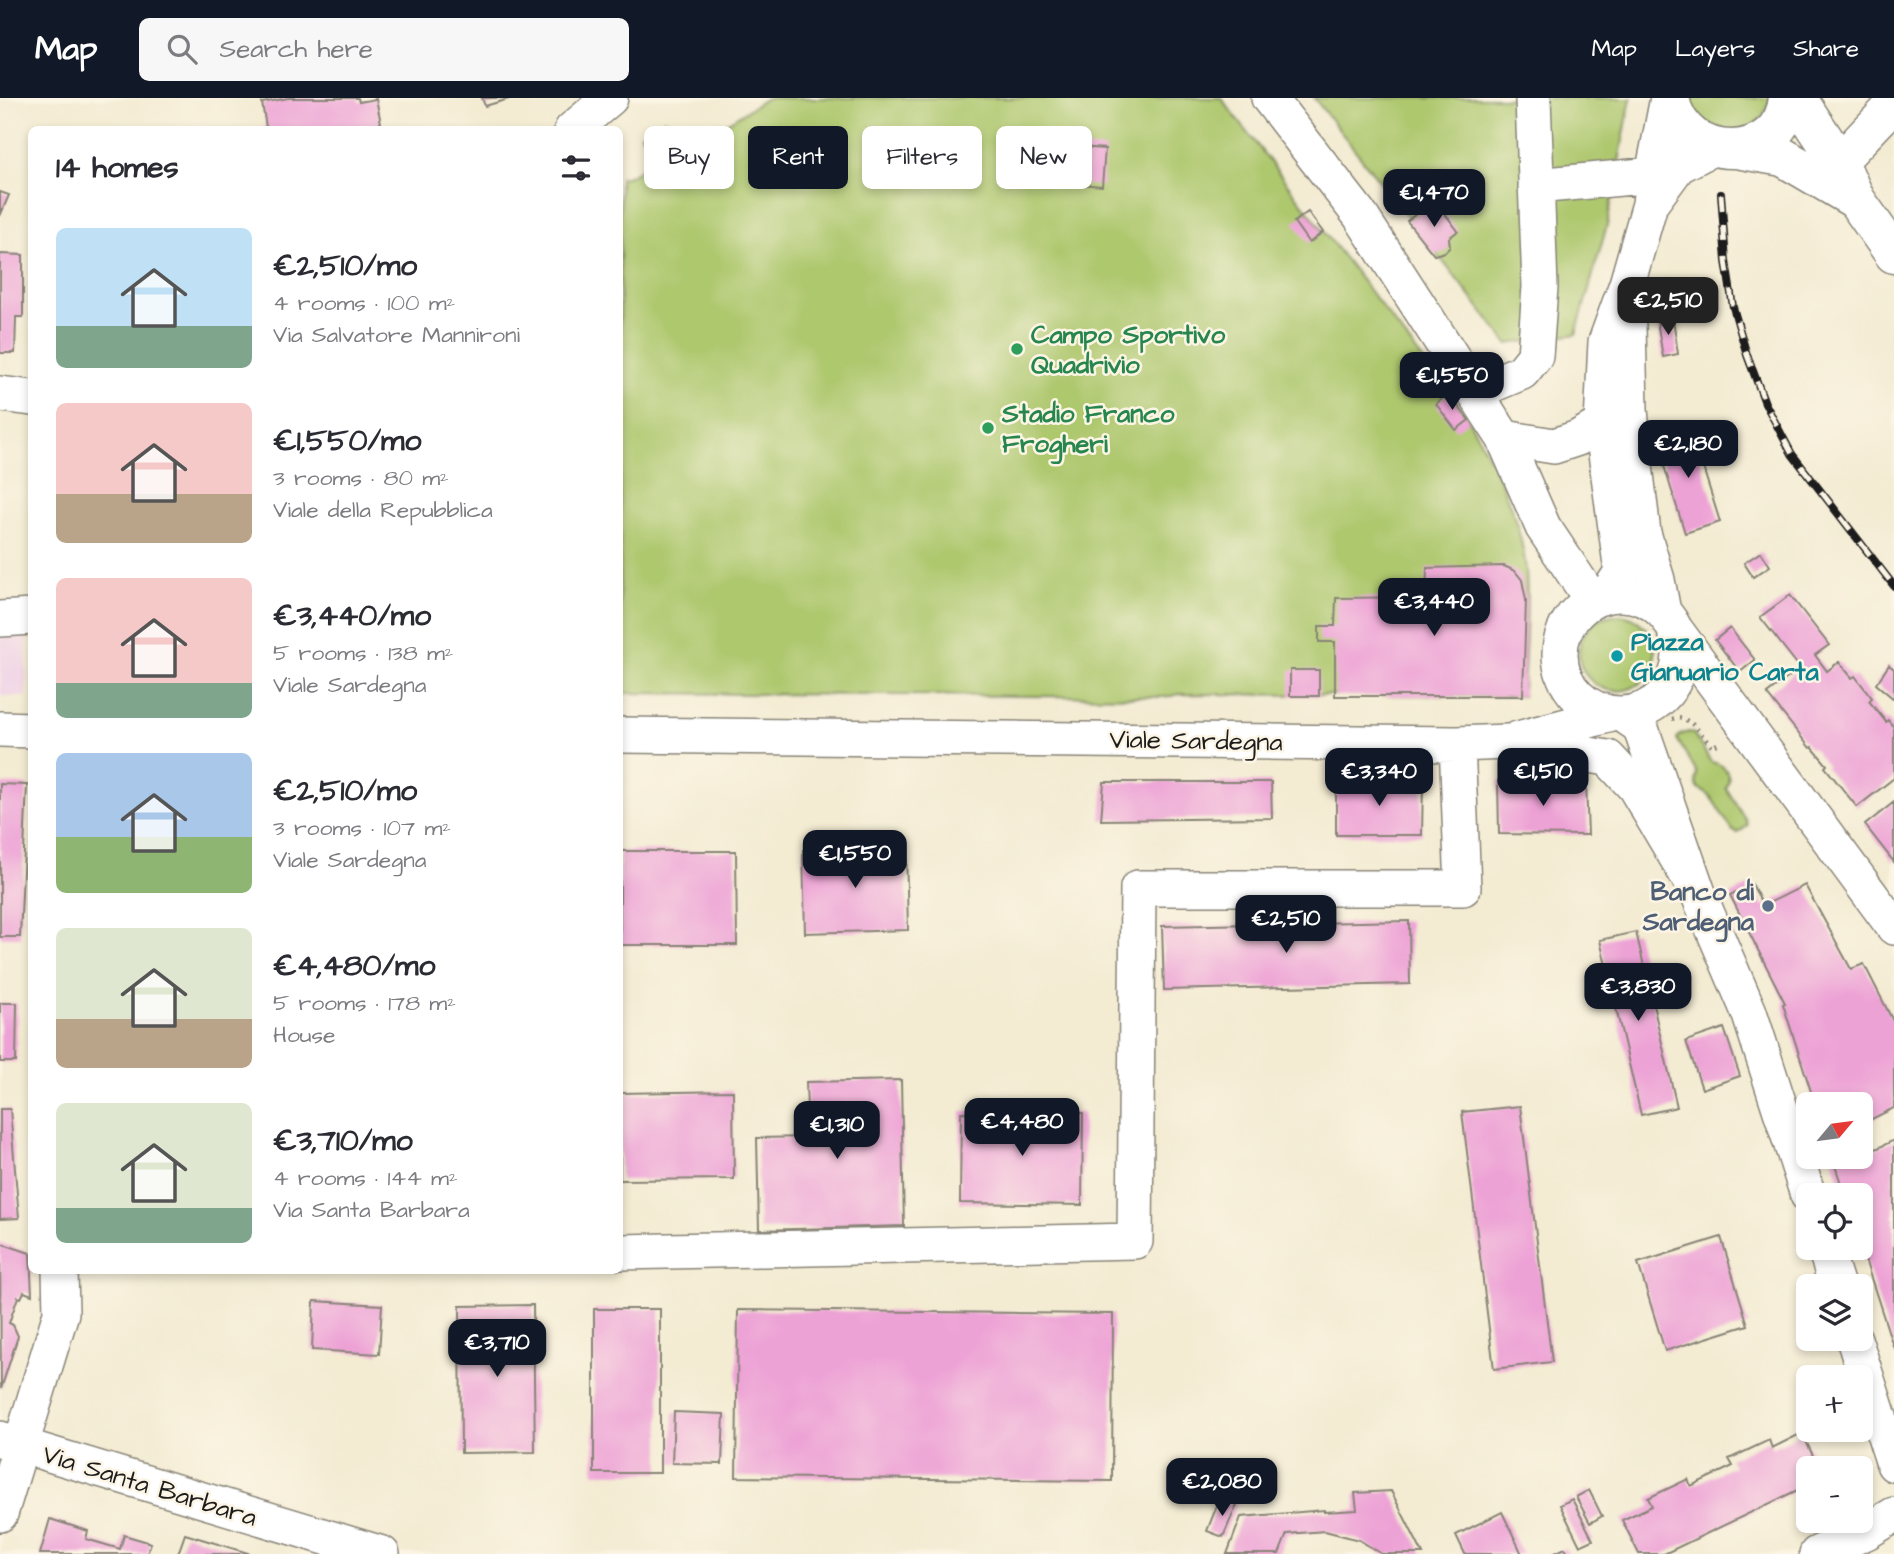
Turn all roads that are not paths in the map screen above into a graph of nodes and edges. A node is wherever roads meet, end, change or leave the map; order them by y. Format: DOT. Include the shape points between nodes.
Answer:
graph roads {
  1 [pos="610,98"];
  2 [pos="1269,98"];
  3 [pos="1533,98"];
  4 [pos="1669,98"];
  5 [pos="1788,98"];
  6 [pos="1797,98"];
  7 [pos="1894,104"];
  8 [pos="577,126"];
  9 [pos="1724,148"];
  10 [pos="1839,162"];
  11 [pos="1536,186"];
  12 [pos="1651,189"];
  13 [pos="1856,200"];
  14 [pos="1894,254"];
  15 [pos="1474,392"];
  16 [pos="0,394"];
  17 [pos="28,398"];
  18 [pos="1616,417"];
  19 [pos="1504,438"];
  20 [pos="1600,598"];
  21 [pos="28,617"];
  22 [pos="0,619"];
  23 [pos="1669,620"];
  24 [pos="1625,718"];
  25 [pos="0,729"];
  26 [pos="28,730"];
  27 [pos="623,735"];
  28 [pos="1507,742"];
  29 [pos="1457,744"];
  30 [pos="1698,893"];
  31 [pos="1894,927"];
  32 [pos="1804,1183"];
  33 [pos="623,1252"];
  34 [pos="60,1274"];
  35 [pos="1858,1351"];
  36 [pos="10,1443"];
  37 [pos="1894,1464"];
  38 [pos="0,1514"];
  39 [pos="1894,1515"];
  40 [pos="382,1554"];
  41 [pos="1817,1554"];
  1 -- 8 [label="street"];
  2 -- 15 [label="street" via="1360,215"];
  3 -- 11 [label="street"];
  4 -- 9 [label="main road" via="1681,126 1695,139"];
  4 -- 12 [label="street"];
  5 -- 9 [label="main road" via="1781,121 1769,135 1754,145"];
  6 -- 10 [label="main road"];
  7 -- 10 [label="street"];
  9 -- 12 [label="street" via="1678,166"];
  9 -- 13 [label="main road" via="1783,157"];
  10 -- 13 [label="main road"];
  11 -- 12 [label="street"];
  11 -- 15 [label="street" via="1540,287 1535,356 1522,372"];
  12 -- 18 [label="street" via="1627,284 1606,342"];
  13 -- 14 [label="main road"];
  15 -- 19 [label="street"];
  16 -- 17 [label="street"];
  18 -- 19 [label="street" via="1554,446"];
  18 -- 20 [label="street" via="1622,572"];
  18 -- 23 [label="street"];
  19 -- 20 [label="street" via="1543,527"];
  20 -- 23 [label="street" via="1619,593 1643,598"];
  20 -- 24 [label="street" via="1573,616 1566,627 1561,664 1578,698"];
  21 -- 22 [label="street"];
  23 -- 24 [label="street" via="1680,657 1678,672 1672,685 1650,706"];
  23 -- 31 [label="street"];
  24 -- 28 [label="street"];
  24 -- 30 [label="street"];
  25 -- 26 [label="street"];
  27 -- 29 [label="street, Viale Sardegna"];
  28 -- 29 [label="street, Viale Sardegna"];
  28 -- 30 [label="street, Viale Sardegna" via="1608,758 1635,787"];
  29 -- 33 [label="street" via="1463,888 1138,888 1135,1241"];
  30 -- 32 [label="street" via="1749,1012"];
  34 -- 36 [label="street" via="61,1313"];
  35 -- 37 [label="street"];
  36 -- 38 [label="street"];
  36 -- 40 [label="street, Via Santa Barbara"];
  39 -- 41 [label="street"];
}
